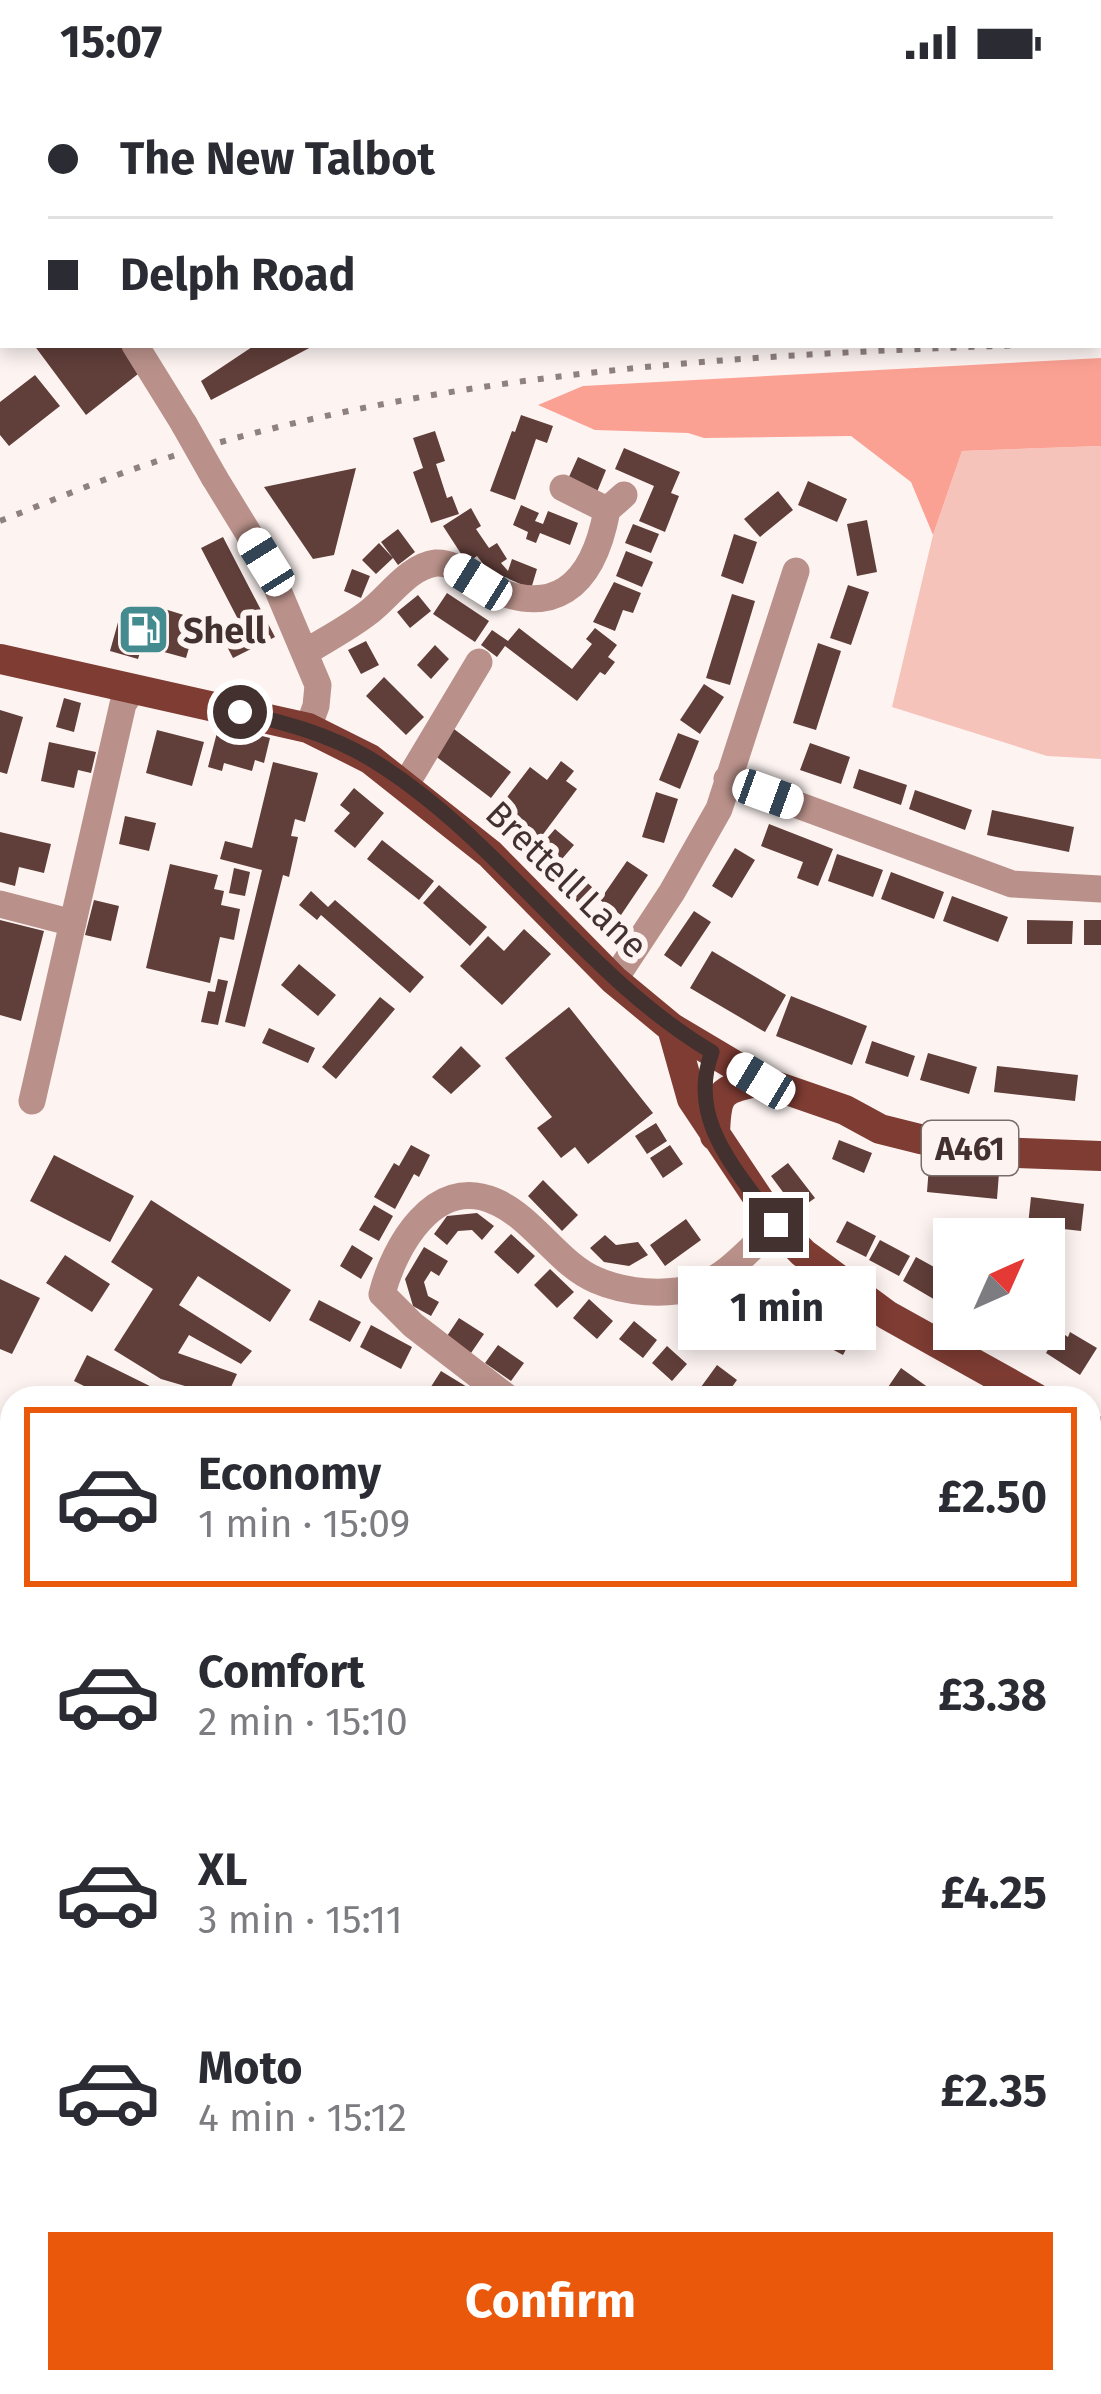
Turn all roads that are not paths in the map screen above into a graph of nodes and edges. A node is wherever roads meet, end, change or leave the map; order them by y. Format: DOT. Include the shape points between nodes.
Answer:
graph roads {
  1 [pos="137,348"];
  2 [pos="563,488"];
  3 [pos="796,571"];
  4 [pos="306,652"];
  5 [pos="0,659"];
  6 [pos="479,662"];
  7 [pos="133,689"];
  8 [pos="308,728"];
  9 [pos="728,779"];
  10 [pos="406,784"];
  11 [pos="1101,889"];
  12 [pos="0,904"];
  13 [pos="73,923"];
  14 [pos="614,980"];
  15 [pos="672,1028"];
  16 [pos="712,1052"];
  17 [pos="761,1081"];
  18 [pos="32,1101"];
  19 [pos="845,1110"];
  20 [pos="711,1129"];
  21 [pos="1101,1137"];
  22 [pos="1101,1156"];
  23 [pos="776,1225"];
  24 [pos="492,1386"];
  25 [pos="1015,1386"];
  1 -- 4 [label="street, bridge" via="266,562"];
  2 -- 4 [label="street" via="616,502 595,556 565,592 544,601 509,596 449,564 431,563"];
  3 -- 9 [label="street"];
  4 -- 8 [label="street" via="318,685"];
  5 -- 7 [label="main road, Brettell Lane / A461"];
  6 -- 10 [label="street"];
  7 -- 8 [label="main road, Brettell Lane / A461"];
  7 -- 13 [label="street"];
  8 -- 10 [label="main road, Brettell Lane / A461"];
  9 -- 11 [label="street" via="1012,884"];
  9 -- 14 [label="street" via="707,830"];
  10 -- 14 [label="main road, Brettell Lane / A461" via="490,854"];
  12 -- 13 [label="street"];
  13 -- 18 [label="street"];
  14 -- 15 [label="main road, Brettell Lane / A461"];
  15 -- 16 [label="main road, A461"];
  15 -- 20 [label="main road" via="692,1099"];
  16 -- 17 [label="main road, A461"];
  16 -- 20 [label="main road" via="704,1073"];
  17 -- 19 [label="main road, A461"];
  17 -- 20 [label="main road" via="730,1087 716,1102"];
  19 -- 21 [label="main road, A461" via="1004,1136"];
  19 -- 22 [label="main road, A461" via="880,1129 938,1142"];
  20 -- 23 [label="main road"];
  23 -- 24 [label="street" via="698,1287 626,1290 592,1279 495,1201 467,1196 431,1206 382,1294"];
  23 -- 25 [label="main road" via="856,1294"];
}
